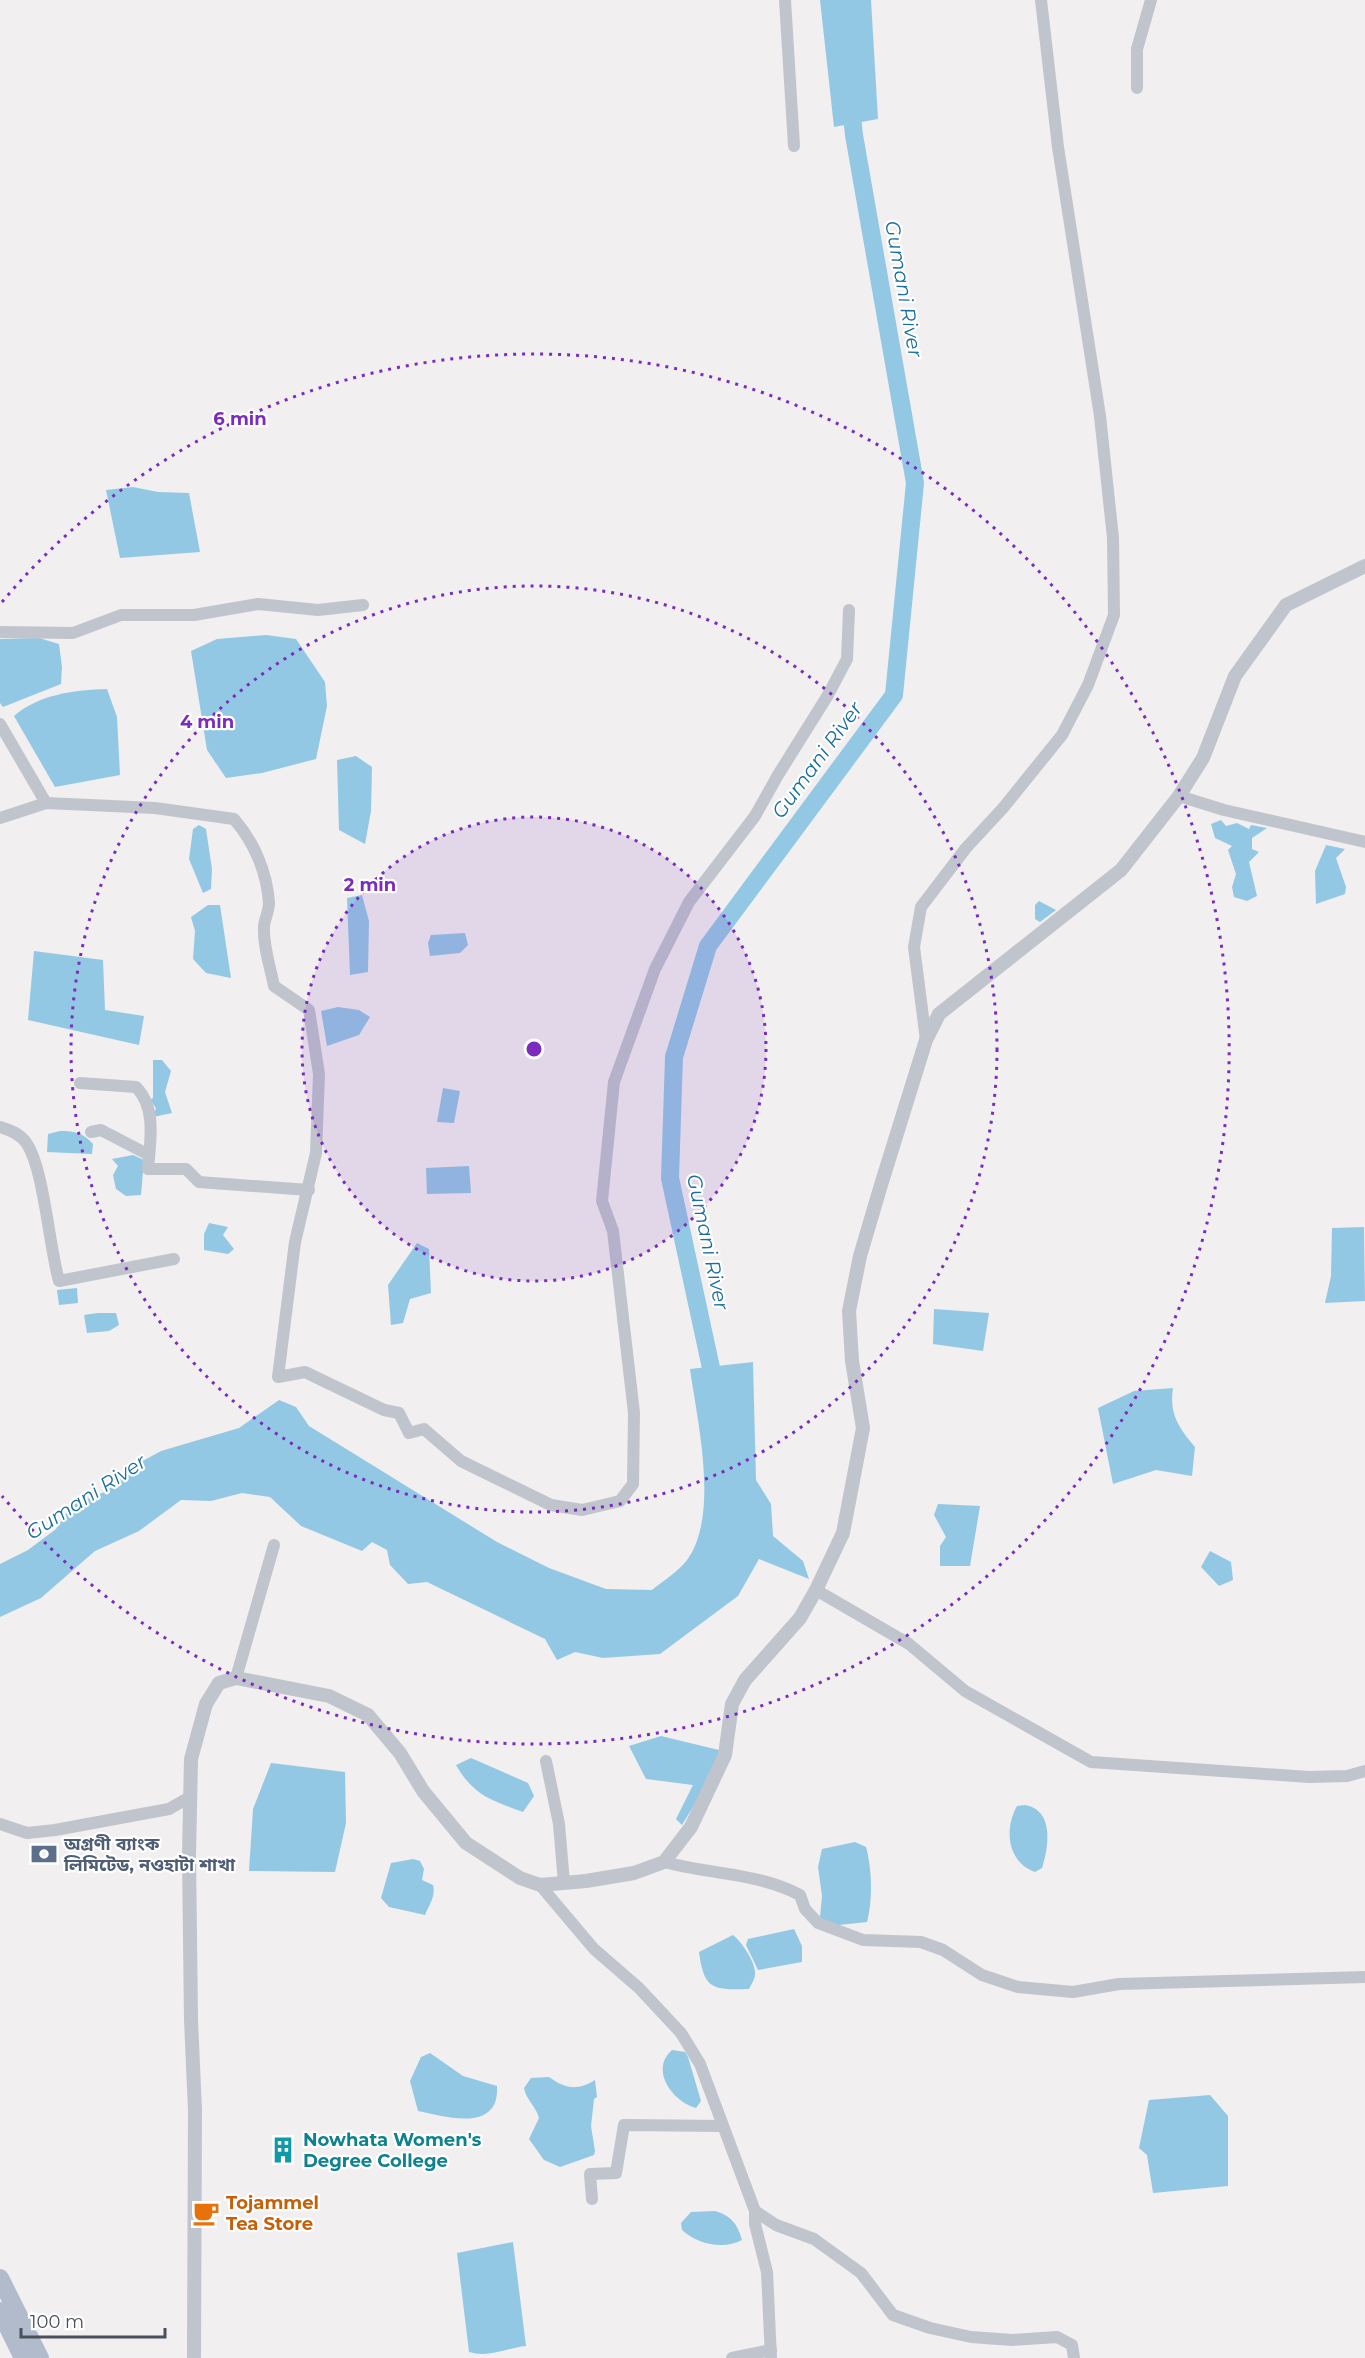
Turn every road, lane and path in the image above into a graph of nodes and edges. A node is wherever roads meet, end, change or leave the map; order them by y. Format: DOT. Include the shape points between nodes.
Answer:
graph roads {
  1 [pos="785,0"];
  2 [pos="1041,0"];
  3 [pos="1151,0"];
  4 [pos="1137,88"];
  5 [pos="794,146"];
  6 [pos="1365,566"];
  7 [pos="363,605"];
  8 [pos="849,610"];
  9 [pos="0,632"];
  10 [pos="0,724"];
  11 [pos="1179,796"];
  12 [pos="46,803"];
  13 [pos="0,818"];
  14 [pos="1365,842"];
  15 [pos="926,1040"];
  16 [pos="80,1083"];
  17 [pos="0,1127"];
  18 [pos="91,1132"];
  19 [pos="149,1155"];
  20 [pos="309,1190"];
  21 [pos="174,1259"];
  22 [pos="274,1545"];
  23 [pos="816,1590"];
  24 [pos="236,1678"];
  25 [pos="546,1761"];
  26 [pos="1365,1771"];
  27 [pos="190,1797"];
  28 [pos="0,1824"];
  29 [pos="664,1862"];
  30 [pos="564,1883"];
  31 [pos="540,1885"];
  32 [pos="1365,1977"];
  33 [pos="722,2126"];
  34 [pos="592,2199"];
  35 [pos="755,2211"];
  36 [pos="0,2278"];
  37 [pos="0,2311"];
  38 [pos="771,2354"];
  39 [pos="24,2358"];
  40 [pos="40,2358"];
  41 [pos="194,2358"];
  42 [pos="732,2358"];
  43 [pos="1074,2358"];
  1 -- 5 [label="street"];
  2 -- 15 [label="street" via="1058,147 1100,416 1113,538 1114,615 1088,685 1062,735 921,907 914,948"];
  3 -- 4 [label="street" via="1137,49"];
  6 -- 11 [label="street" via="1286,605 1235,676 1203,758"];
  7 -- 9 [label="street" via="318,610 258,604 194,615 121,615 73,633"];
  8 -- 20 [label="street" via="847,659 755,816 689,903 656,969 614,1082 602,1201 613,1231 634,1413 633,1484 620,1500 582,1510 551,1505 461,1461 424,1430 409,1433 399,1413 384,1410 304,1372 278,1377 295,1242"];
  10 -- 12 [label="street"];
  11 -- 14 [label="street"];
  11 -- 15 [label="street" via="1120,870 939,1014"];
  12 -- 13 [label="street"];
  12 -- 20 [label="street" via="211,814 234,819 250,837 269,905 264,925 274,986 309,1010 319,1074 316,1153"];
  15 -- 23 [label="street" via="860,1256 849,1311 863,1428 843,1533"];
  16 -- 19 [label="street" via="136,1087 146,1097 151,1125"];
  17 -- 21 [label="street" via="16,1132 28,1144 59,1281"];
  18 -- 19 [label="street" via="101,1130"];
  19 -- 20 [label="street" via="148,1169 186,1169 199,1182"];
  22 -- 24 [label="street"];
  23 -- 26 [label="street" via="909,1644 965,1691 1091,1762 1309,1777 1347,1776"];
  23 -- 29 [label="street" via="800,1618 745,1680 732,1704 725,1755 691,1827"];
  24 -- 27 [label="street" via="219,1683 206,1704 191,1759"];
  24 -- 31 [label="street" via="329,1696 368,1715 466,1843 520,1878"];
  25 -- 30 [label="street" via="559,1824"];
  27 -- 28 [label="street" via="169,1809 55,1830 27,1833"];
  27 -- 41 [label="street"];
  29 -- 30 [label="street" via="634,1873"];
  29 -- 32 [label="street" via="778,1886 800,1894 805,1909 819,1923 863,1940 921,1942 944,1950 982,1975 1018,1987 1073,1992 1119,1984"];
  30 -- 31 [label="street"];
  31 -- 33 [label="street" via="594,1949 639,1988 681,2033 700,2064"];
  33 -- 34 [label="street" via="624,2125 616,2173 590,2174"];
  33 -- 35 [label="street"];
  35 -- 38 [label="street" via="767,2272"];
  35 -- 43 [label="street" via="776,2225 814,2239 861,2273 893,2315 971,2337 1057,2337 1072,2345"];
  36 -- 40 [label="main road"];
  37 -- 39 [label="main road"];
  38 -- 42 [label="street"];
}
